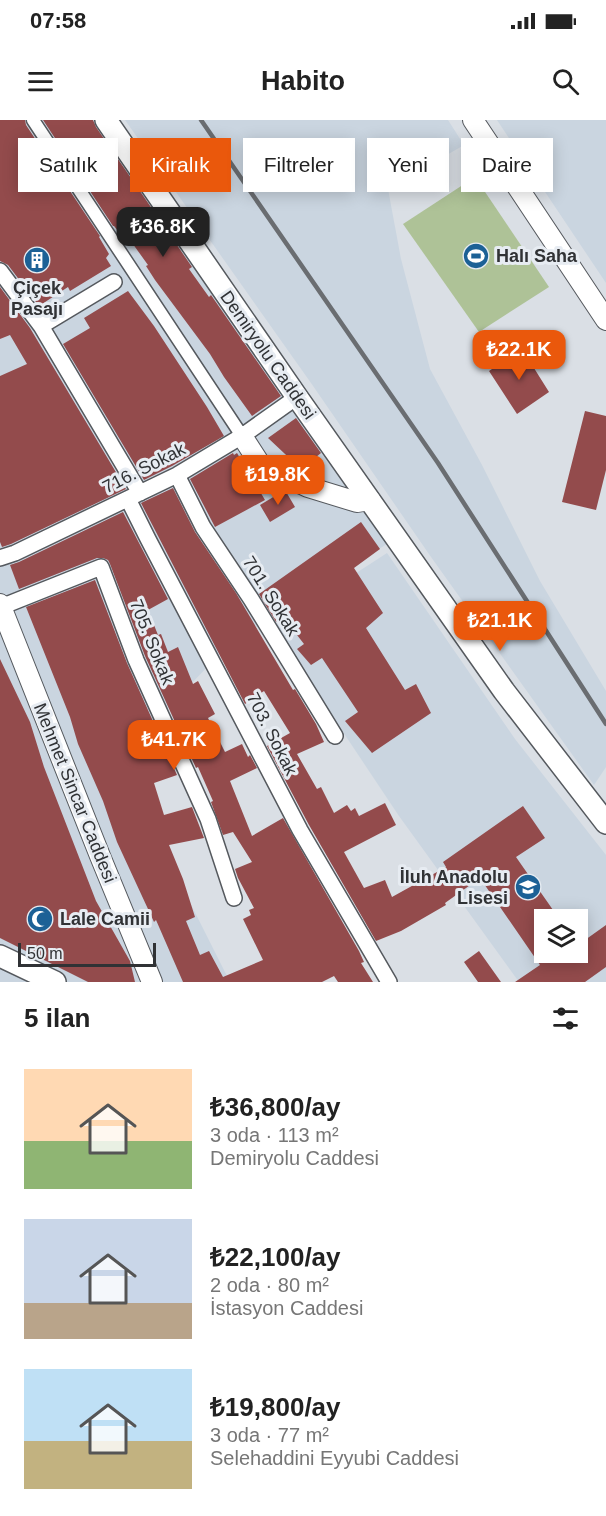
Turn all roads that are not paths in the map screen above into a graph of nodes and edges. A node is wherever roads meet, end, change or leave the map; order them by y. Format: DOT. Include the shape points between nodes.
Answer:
graph roads {
  1 [pos="33,120"];
  2 [pos="106,120"];
  3 [pos="473,120"];
  4 [pos="0,271"];
  5 [pos="114,282"];
  6 [pos="606,320"];
  7 [pos="41,326"];
  8 [pos="297,396"];
  9 [pos="242,436"];
  10 [pos="177,475"];
  11 [pos="134,496"];
  12 [pos="370,500"];
  13 [pos="0,558"];
  14 [pos="1,605"];
  15 [pos="335,736"];
  16 [pos="606,823"];
  17 [pos="234,898"];
  18 [pos="0,956"];
  19 [pos="55,982"];
  20 [pos="152,982"];
  21 [pos="389,982"];
  1 -- 9 [label="street"];
  2 -- 8 [label="main road, Demiryolu Caddesi"];
  3 -- 6 [label="street"];
  4 -- 7 [label="street, 703. Sokak"];
  5 -- 7 [label="street"];
  7 -- 11 [label="street, 703. Sokak"];
  8 -- 9 [label="street, 716. Sokak"];
  8 -- 12 [label="main road, Demiryolu Caddesi"];
  9 -- 10 [label="street, 716. Sokak"];
  9 -- 12 [label="street" via="260,464 308,487 357,501"];
  10 -- 11 [label="street, 716. Sokak"];
  10 -- 15 [label="street, 701. Sokak" via="203,527"];
  11 -- 13 [label="street, 716. Sokak"];
  11 -- 21 [label="street, 703. Sokak" via="148,539 300,830"];
  12 -- 16 [label="main road, Demiryolu Caddesi" via="504,691"];
  14 -- 17 [label="street, 705. Sokak" via="101,567 136,660 208,819"];
  14 -- 20 [label="street, Mehmet Sincar Caddesi"];
  18 -- 19 [label="main road"];
}
